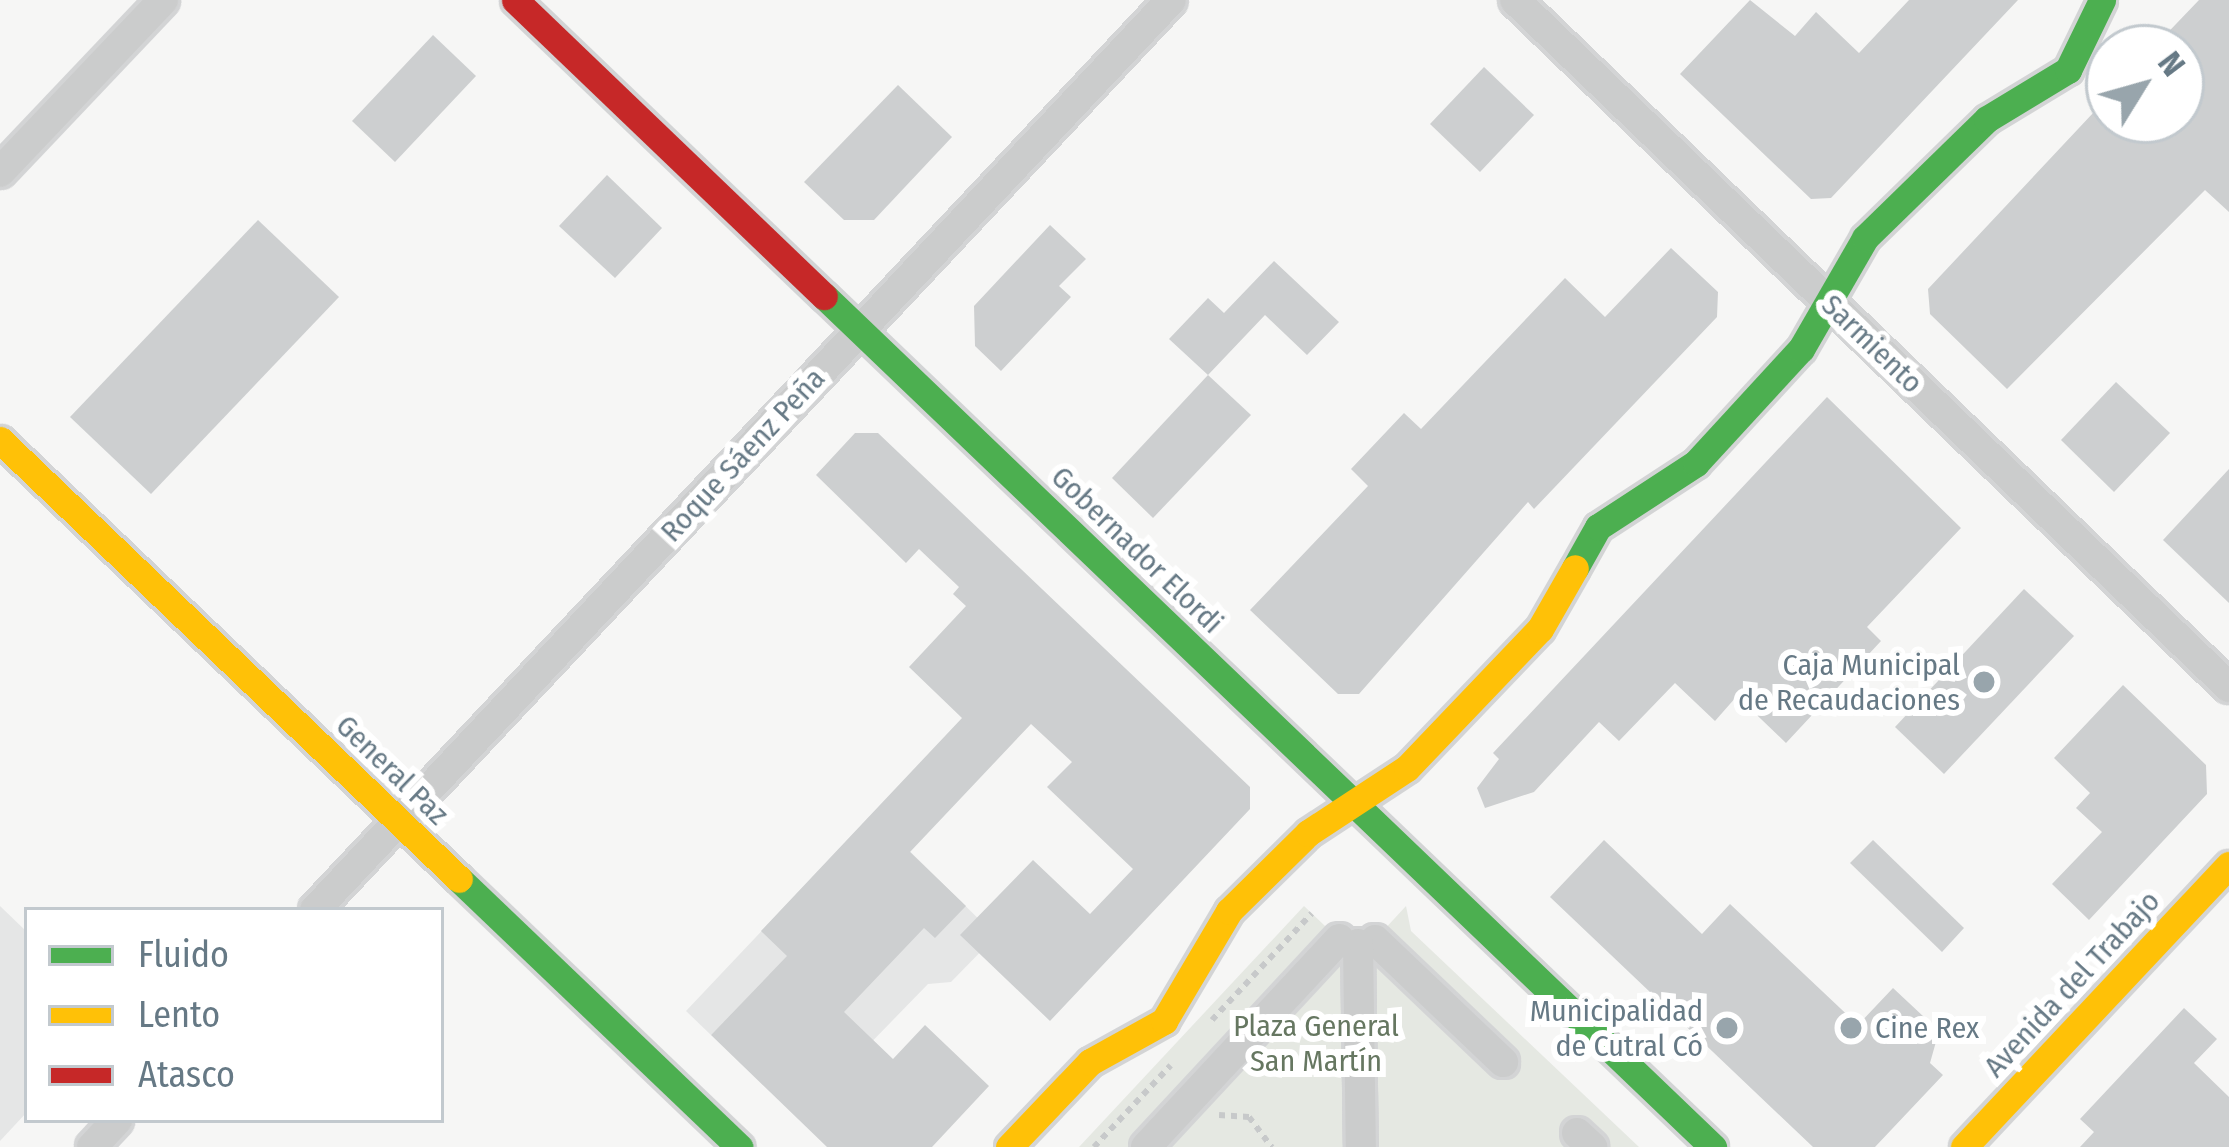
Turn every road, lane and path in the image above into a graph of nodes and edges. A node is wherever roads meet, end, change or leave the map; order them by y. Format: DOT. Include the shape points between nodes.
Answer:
graph roads {
  1 [pos="163,0"];
  2 [pos="515,0"];
  3 [pos="1171,0"];
  4 [pos="1515,0"];
  5 [pos="2102,0"];
  6 [pos="0,172"];
  7 [pos="1828,301"];
  8 [pos="860,331"];
  9 [pos="0,440"];
  10 [pos="2229,687"];
  11 [pos="1354,803"];
  12 [pos="399,821"];
  13 [pos="2229,866"];
  14 [pos="318,907"];
  15 [pos="1357,941"];
  16 [pos="1503,1062"];
  17 [pos="1210,1118"];
  18 [pos="115,1123"];
  19 [pos="92,1147"];
  20 [pos="739,1147"];
  21 [pos="1009,1147"];
  22 [pos="1146,1147"];
  23 [pos="1272,1147"];
  24 [pos="1360,1147"];
  25 [pos="1713,1147"];
  26 [pos="1964,1147"];
  1 -- 6 [label="street"];
  2 -- 8 [label="street, Gobernador Elordi"];
  3 -- 8 [label="street, Roque Sáenz Peña"];
  4 -- 7 [label="street, Sarmiento"];
  5 -- 7 [label="street" via="2068,70 1978,127 1865,238"];
  7 -- 10 [label="street, Sarmiento"];
  7 -- 11 [label="street" via="1801,350 1696,463 1598,527 1540,629 1411,765"];
  8 -- 11 [label="street, Gobernador Elordi"];
  8 -- 12 [label="street, Roque Sáenz Peña"];
  9 -- 12 [label="street, General Paz"];
  11 -- 21 [label="street" via="1303,837 1228,911 1164,1021 1090,1062"];
  11 -- 25 [label="street, Gobernador Elordi"];
  12 -- 14 [label="street, Roque Sáenz Peña"];
  12 -- 20 [label="street, General Paz"];
  13 -- 26 [label="street, Avenida del Trabajo"];
  15 -- 16 [label="street"];
  15 -- 22 [label="street"];
  15 -- 24 [label="street"];
  17 -- 23 [label="path" via="1249,1117"];
  18 -- 19 [label="street"];
}
